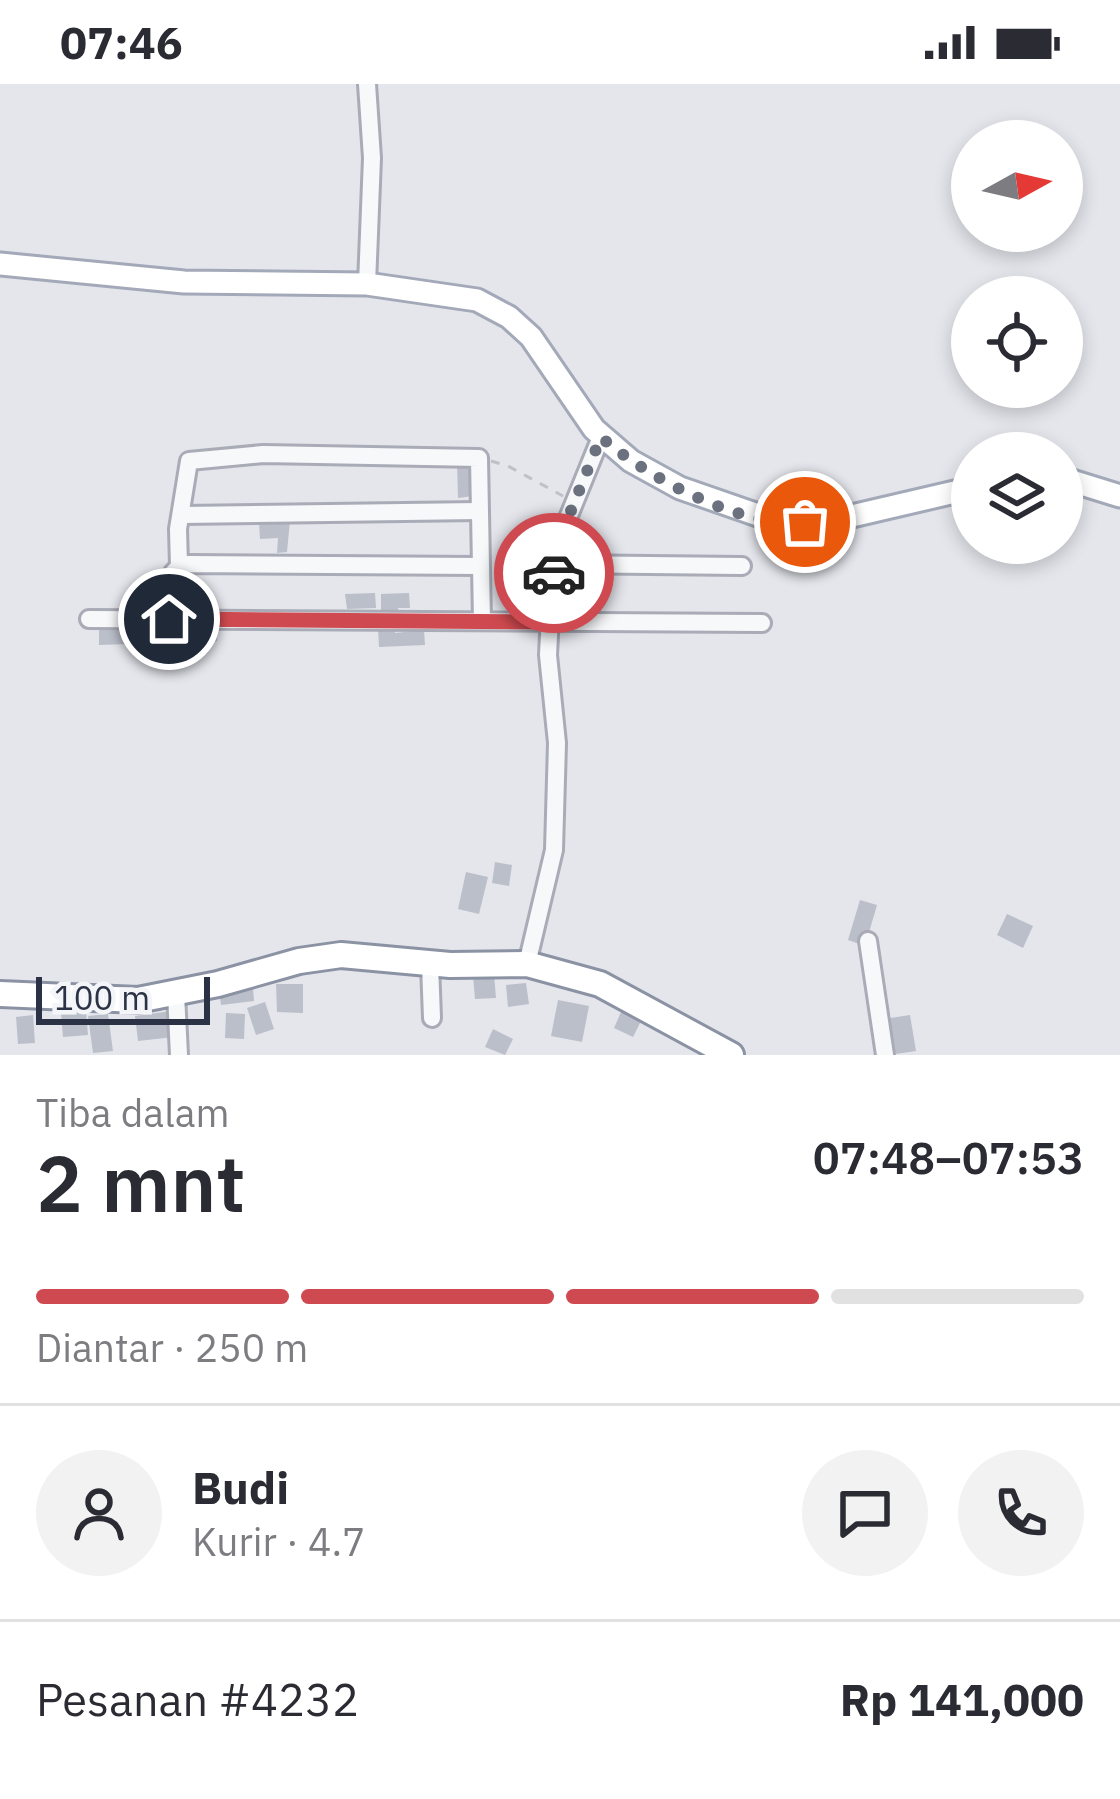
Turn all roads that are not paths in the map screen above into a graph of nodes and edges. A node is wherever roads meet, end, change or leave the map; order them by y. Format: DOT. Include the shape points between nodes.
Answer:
graph roads {
  1 [pos="367,84"];
  2 [pos="0,264"];
  3 [pos="367,284"];
  4 [pos="601,437"];
  5 [pos="1083,485"];
  6 [pos="951,493"];
  7 [pos="1120,496"];
  8 [pos="479,511"];
  9 [pos="183,515"];
  10 [pos="556,564"];
  11 [pos="179,566"];
  12 [pos="479,566"];
  13 [pos="742,566"];
  14 [pos="89,619"];
  15 [pos="169,619"];
  16 [pos="482,621"];
  17 [pos="548,622"];
  18 [pos="762,623"];
  19 [pos="868,940"];
  20 [pos="430,964"];
  21 [pos="527,964"];
  22 [pos="0,994"];
  23 [pos="176,994"];
  24 [pos="432,1018"];
  25 [pos="179,1055"];
  26 [pos="731,1055"];
  27 [pos="885,1055"];
  1 -- 3 [label="street"];
  2 -- 3 [label="main road" via="184,282"];
  3 -- 4 [label="main road" via="477,300 508,317 541,349"];
  4 -- 6 [label="main road" via="680,488 781,523 838,519"];
  4 -- 10 [label="street"];
  5 -- 7 [label="main road"];
  8 -- 9 [label="street"];
  8 -- 9 [label="street" via="479,458 353,454 195,459 186,463"];
  8 -- 12 [label="street"];
  9 -- 11 [label="street"];
  10 -- 13 [label="street"];
  10 -- 17 [label="street"];
  11 -- 12 [label="street"];
  11 -- 15 [label="street" via="169,576"];
  12 -- 16 [label="street"];
  14 -- 15 [label="street"];
  15 -- 16 [label="street"];
  16 -- 17 [label="street"];
  17 -- 18 [label="street"];
  17 -- 21 [label="street" via="554,850"];
  19 -- 27 [label="street"];
  20 -- 21 [label="highway"];
  20 -- 23 [label="highway" via="327,956"];
  20 -- 24 [label="street"];
  21 -- 26 [label="highway" via="600,984"];
  22 -- 23 [label="highway"];
  23 -- 25 [label="street"];
}
